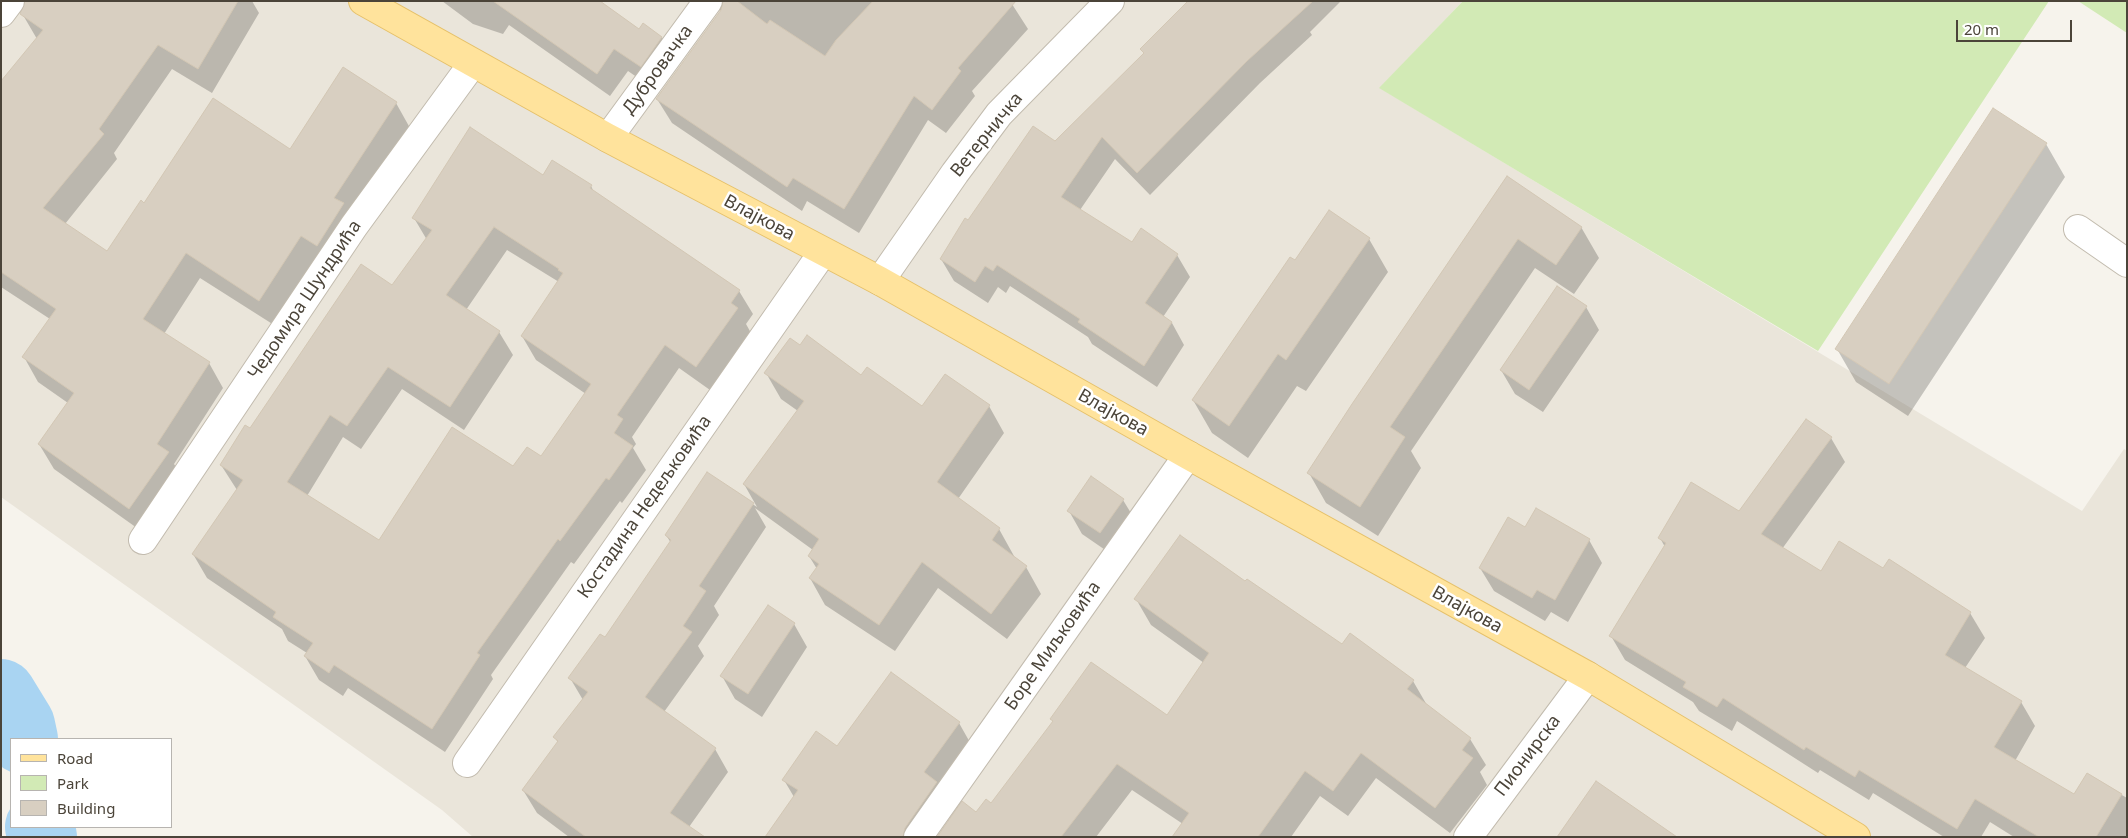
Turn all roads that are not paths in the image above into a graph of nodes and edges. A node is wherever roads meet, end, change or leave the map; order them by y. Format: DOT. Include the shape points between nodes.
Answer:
graph roads {
  1 [pos="10,1"];
  2 [pos="363,1"];
  3 [pos="708,1"];
  4 [pos="1110,1"];
  5 [pos="1,13"];
  6 [pos="473,63"];
  7 [pos="608,138"];
  8 [pos="2078,230"];
  9 [pos="823,252"];
  10 [pos="2127,263"];
  11 [pos="880,281"];
  12 [pos="1188,455"];
  13 [pos="143,540"];
  14 [pos="1588,676"];
  15 [pos="467,763"];
  16 [pos="918,837"];
  17 [pos="1468,837"];
  18 [pos="1856,837"];
  1 -- 5 [label="street"];
  2 -- 6 [label="main road, Влајкова"];
  3 -- 7 [label="street, Дубровачка"];
  4 -- 11 [label="street, Ветерничка" via="999,114"];
  6 -- 7 [label="main road, Влајкова"];
  6 -- 13 [label="street, Чедомира Шундрића" via="354,226"];
  7 -- 9 [label="main road, Влајкова"];
  8 -- 10 [label="street"];
  9 -- 11 [label="main road, Влајкова"];
  9 -- 15 [label="street, Костадина Недељковића"];
  11 -- 12 [label="main road, Влајкова"];
  12 -- 14 [label="main road, Влајкова"];
  12 -- 16 [label="street, Боре Миљковића"];
  14 -- 17 [label="street, Пионирска"];
  14 -- 18 [label="main road, Влајкова"];
}
